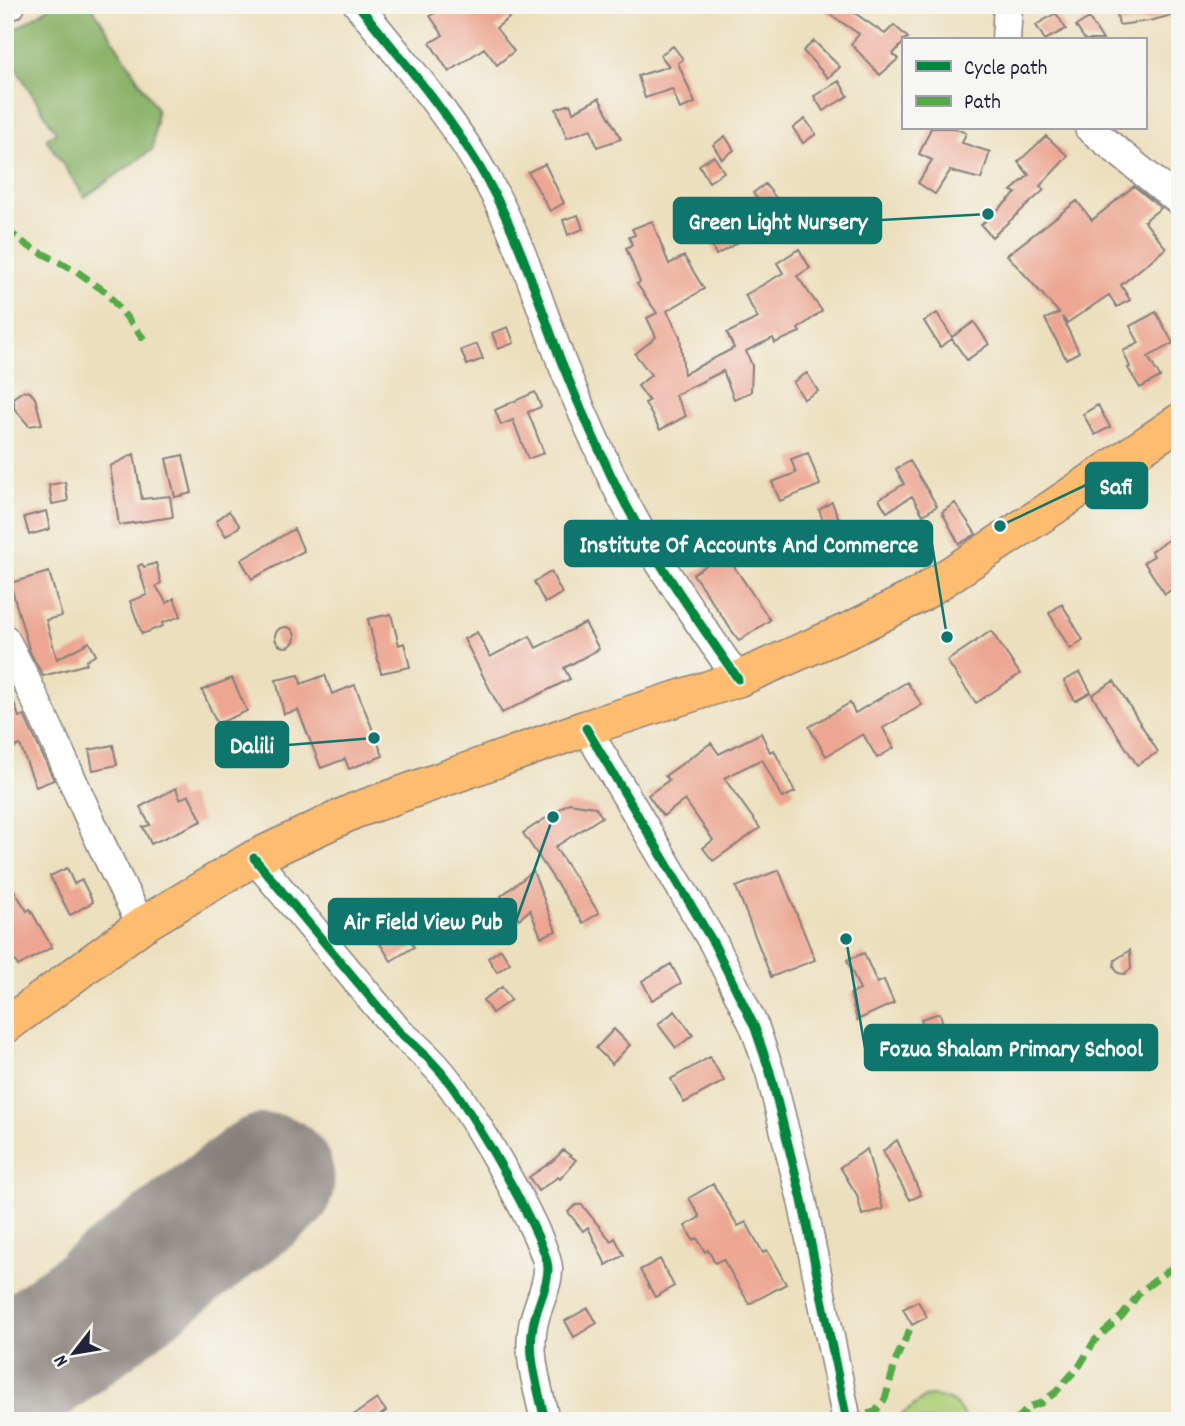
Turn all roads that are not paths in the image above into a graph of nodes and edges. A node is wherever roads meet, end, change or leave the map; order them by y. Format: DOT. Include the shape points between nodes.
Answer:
graph roads {
  1 [pos="10,5"];
  2 [pos="358,5"];
  3 [pos="1008,5"];
  4 [pos="5,8"];
  5 [pos="1006,38"];
  6 [pos="1091,130"];
  7 [pos="1180,201"];
  8 [pos="1180,421"];
  9 [pos="5,639"];
  10 [pos="738,679"];
  11 [pos="586,728"];
  12 [pos="254,858"];
  13 [pos="142,925"];
  14 [pos="5,1026"];
  15 [pos="545,1421"];
  16 [pos="847,1421"];
  1 -- 4 [label="street"];
  2 -- 10 [label="street" via="486,177 610,473 635,522"];
  3 -- 5 [label="street"];
  6 -- 7 [label="street"];
  8 -- 10 [label="main road" via="919,594"];
  9 -- 13 [label="street"];
  10 -- 11 [label="main road"];
  11 -- 12 [label="main road" via="354,811"];
  11 -- 16 [label="street" via="714,944 755,1028 802,1200"];
  12 -- 13 [label="main road"];
  12 -- 15 [label="street" via="399,1032 424,1052 451,1085 535,1232 548,1269 532,1340"];
  13 -- 14 [label="main road"];
}
